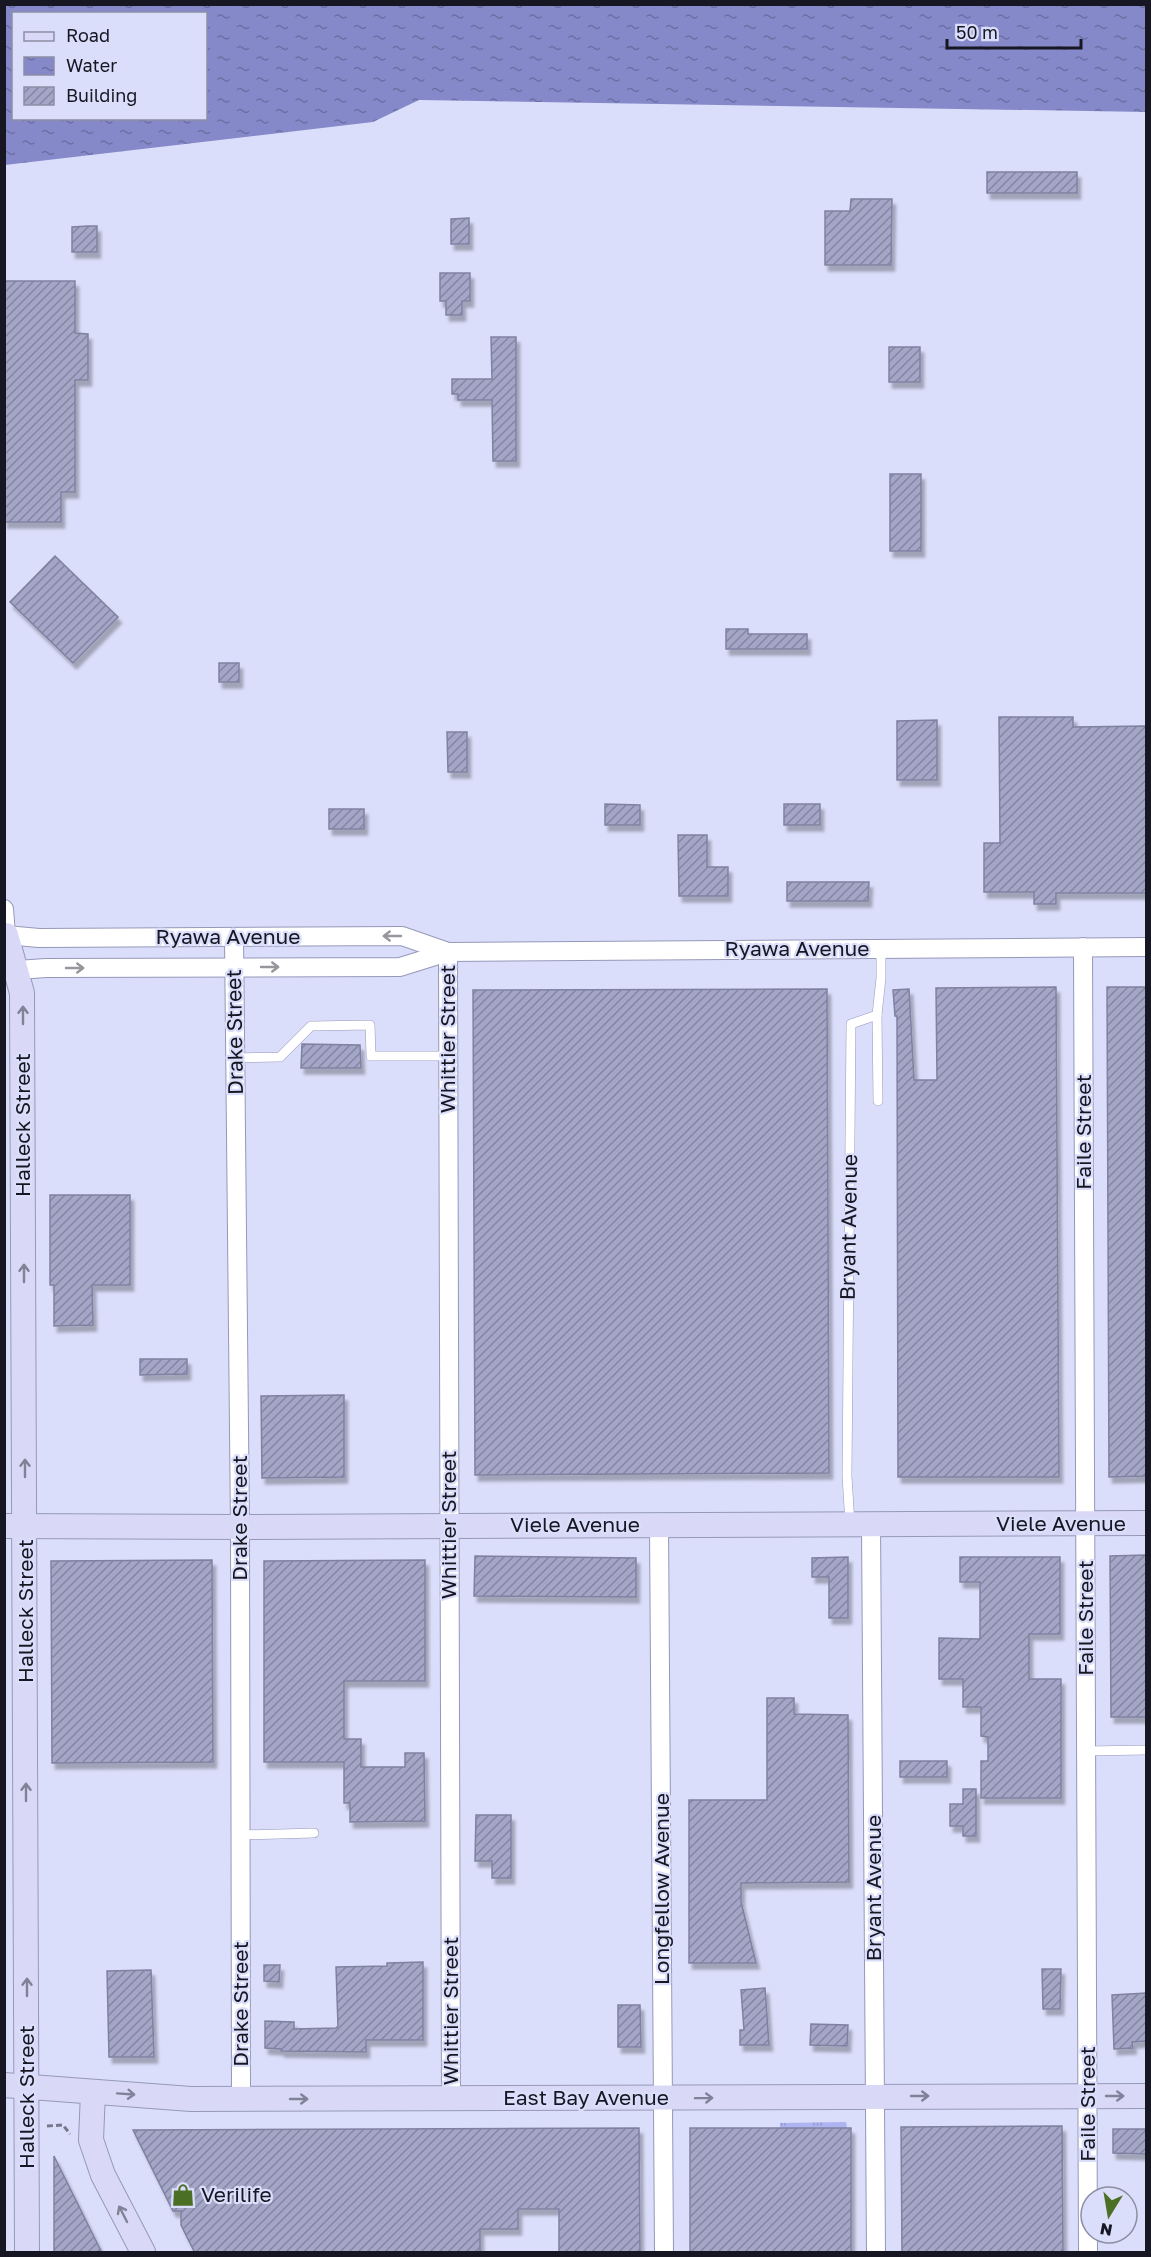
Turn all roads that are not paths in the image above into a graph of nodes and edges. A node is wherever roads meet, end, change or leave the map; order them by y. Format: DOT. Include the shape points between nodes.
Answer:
graph roads {
  1 [pos="4,909"];
  2 [pos="5,937"];
  3 [pos="234,937"];
  4 [pos="1083,947"];
  5 [pos="1146,947"];
  6 [pos="881,948"];
  7 [pos="448,952"];
  8 [pos="235,967"];
  9 [pos="10,971"];
  10 [pos="877,1015"];
  11 [pos="447,1056"];
  12 [pos="236,1058"];
  13 [pos="878,1101"];
  14 [pos="1146,1523"];
  15 [pos="860,1524"];
  16 [pos="1086,1524"];
  17 [pos="659,1525"];
  18 [pos="15,1526"];
  19 [pos="450,1526"];
  20 [pos="240,1527"];
  21 [pos="1146,1750"];
  22 [pos="1086,1751"];
  23 [pos="314,1833"];
  24 [pos="241,1835"];
  25 [pos="15,2086"];
  26 [pos="93,2092"];
  27 [pos="875,2096"];
  28 [pos="1088,2096"];
  29 [pos="1146,2096"];
  30 [pos="451,2098"];
  31 [pos="664,2098"];
  32 [pos="241,2099"];
  33 [pos="27,2253"];
  34 [pos="143,2253"];
  35 [pos="664,2253"];
  36 [pos="876,2253"];
  37 [pos="1089,2253"];
  1 -- 2 [label="street"];
  2 -- 3 [label="street, Ryawa Avenue"];
  2 -- 9 [label="main road, Halleck Street"];
  7 -- 3 [label="street, Ryawa Avenue, one-way" via="402,936"];
  3 -- 8 [label="street, Drake Street"];
  4 -- 5 [label="street, Ryawa Avenue"];
  4 -- 6 [label="street, Ryawa Avenue"];
  4 -- 16 [label="street, Faile Street"];
  6 -- 7 [label="street, Ryawa Avenue"];
  6 -- 10 [label="lane"];
  8 -- 7 [label="street, Ryawa Avenue, one-way" via="400,967"];
  7 -- 11 [label="street, Whittier Street"];
  9 -- 8 [label="street, Ryawa Avenue, one-way"];
  8 -- 12 [label="street, Drake Street"];
  18 -- 9 [label="main road, Halleck Street, one-way" via="22,1001"];
  10 -- 13 [label="lane"];
  10 -- 15 [label="lane, Bryant Avenue" via="851,1024 847,1476"];
  11 -- 12 [label="lane" via="371,1056 370,1025 311,1026 280,1057"];
  11 -- 19 [label="street, Whittier Street"];
  12 -- 20 [label="street, Drake Street"];
  14 -- 16 [label="main road, Viele Avenue"];
  15 -- 16 [label="main road, Viele Avenue"];
  15 -- 17 [label="main road, Viele Avenue"];
  15 -- 27 [label="street, Bryant Avenue"];
  16 -- 22 [label="street, Faile Street"];
  17 -- 19 [label="main road, Viele Avenue"];
  17 -- 31 [label="street, Longfellow Avenue"];
  18 -- 20 [label="main road, Viele Avenue"];
  25 -- 18 [label="main road, Halleck Street, one-way"];
  19 -- 20 [label="main road, Viele Avenue"];
  19 -- 30 [label="street, Whittier Street"];
  20 -- 24 [label="street, Drake Street"];
  21 -- 22 [label="lane"];
  22 -- 28 [label="street, Faile Street"];
  23 -- 24 [label="lane"];
  24 -- 32 [label="street, Drake Street"];
  25 -- 26 [label="main road, East Bay Avenue"];
  25 -- 33 [label="main road, Halleck Street"];
  26 -- 32 [label="main road, East Bay Avenue, one-way"];
  34 -- 26 [label="main road, one-way" via="103,2175 91,2140"];
  27 -- 28 [label="main road, East Bay Avenue, one-way"];
  31 -- 27 [label="main road, East Bay Avenue, one-way"];
  27 -- 36 [label="street, Bryant Avenue"];
  28 -- 29 [label="main road, East Bay Avenue, one-way"];
  28 -- 37 [label="street, Faile Street"];
  30 -- 31 [label="main road, East Bay Avenue"];
  32 -- 30 [label="main road, East Bay Avenue, one-way"];
  31 -- 35 [label="street, Longfellow Avenue"];
}
